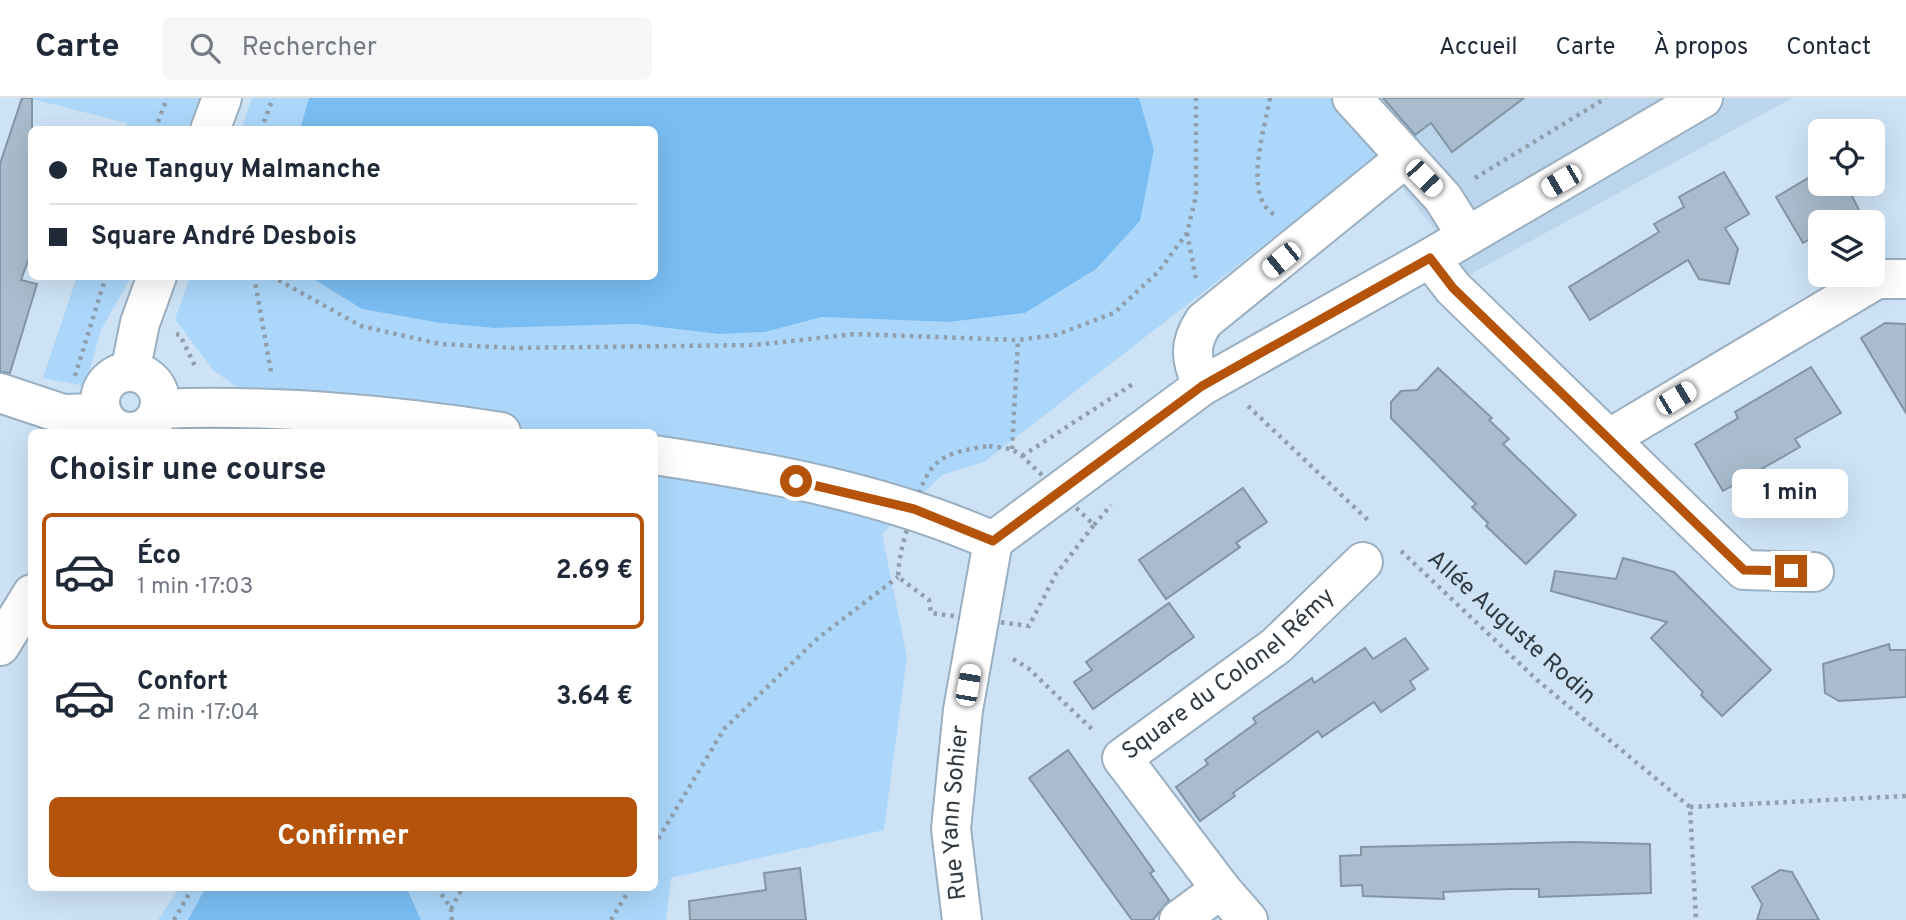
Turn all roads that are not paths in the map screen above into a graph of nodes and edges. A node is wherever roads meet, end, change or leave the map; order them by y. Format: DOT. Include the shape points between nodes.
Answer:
graph roads {
  1 [pos="222,98"];
  2 [pos="1352,98"];
  3 [pos="1703,98"];
  4 [pos="212,126"];
  5 [pos="1405,159"];
  6 [pos="1467,236"];
  7 [pos="1430,258"];
  8 [pos="1906,279"];
  9 [pos="156,280"];
  10 [pos="130,372"];
  11 [pos="1202,386"];
  12 [pos="0,393"];
  13 [pos="159,409"];
  14 [pos="113,425"];
  15 [pos="420,427"];
  16 [pos="130,429"];
  17 [pos="141,429"];
  18 [pos="452,429"];
  19 [pos="1610,438"];
  20 [pos="658,456"];
  21 [pos="993,541"];
  22 [pos="1370,546"];
  23 [pos="1814,572"];
  24 [pos="28,600"];
  25 [pos="0,646"];
  26 [pos="1221,889"];
  27 [pos="962,920"];
  28 [pos="1179,920"];
  29 [pos="1248,920"];
  1 -- 4 [label="street"];
  2 -- 5 [label="street"];
  3 -- 6 [label="street"];
  5 -- 6 [label="street" via="1443,198"];
  5 -- 11 [label="street" via="1205,321 1191,351"];
  6 -- 7 [label="street"];
  7 -- 11 [label="street"];
  7 -- 19 [label="street" via="1453,288"];
  8 -- 19 [label="street" via="1877,279"];
  9 -- 10 [label="street"];
  10 -- 13 [label="street" via="153,383"];
  10 -- 14 [label="street" via="111,378 100,395"];
  11 -- 21 [label="street"];
  12 -- 14 [label="street"];
  13 -- 15 [label="street" via="278,410"];
  13 -- 17 [label="street"];
  14 -- 16 [label="street"];
  15 -- 18 [label="street"];
  19 -- 23 [label="street" via="1744,570"];
  20 -- 21 [label="street" via="844,490 940,517"];
  21 -- 27 [label="street, Rue Yann Sohier" via="963,710 951,829"];
  22 -- 26 [label="street, Square du Colonel Rémy" via="1276,646 1122,758"];
  24 -- 25 [label="street"];
  26 -- 28 [label="street"];
  26 -- 29 [label="street, Square du Colonel Rémy"];
}
